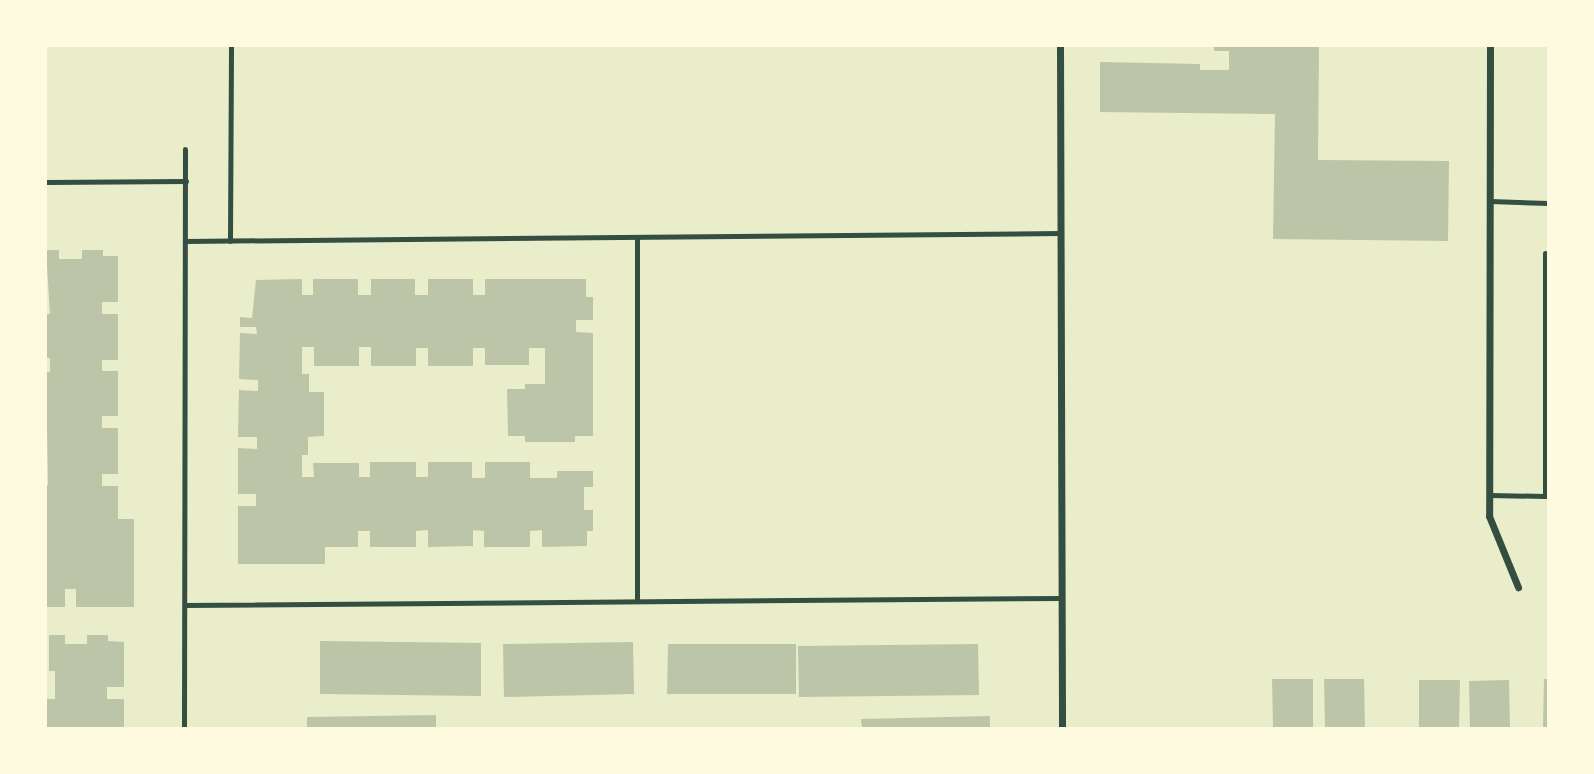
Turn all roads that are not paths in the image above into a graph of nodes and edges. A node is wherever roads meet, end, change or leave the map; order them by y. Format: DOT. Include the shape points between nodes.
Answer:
graph roads {
  1 [pos="231,46"];
  2 [pos="1060,46"];
  3 [pos="1490,46"];
  4 [pos="185,149"];
  5 [pos="186,181"];
  6 [pos="46,182"];
  7 [pos="1490,201"];
  8 [pos="1549,203"];
  9 [pos="1061,233"];
  10 [pos="637,238"];
  11 [pos="185,241"];
  12 [pos="230,241"];
  13 [pos="1545,253"];
  14 [pos="1546,400"];
  15 [pos="1489,495"];
  16 [pos="1518,587"];
  17 [pos="1062,598"];
  18 [pos="637,601"];
  19 [pos="185,605"];
  20 [pos="184,729"];
  21 [pos="1062,729"];
  1 -- 12 [label="lane"];
  2 -- 9 [label="street"];
  3 -- 7 [label="street"];
  4 -- 5 [label="lane"];
  5 -- 6 [label="lane"];
  5 -- 11 [label="lane"];
  7 -- 8 [label="lane"];
  7 -- 15 [label="street"];
  9 -- 10 [label="lane"];
  9 -- 17 [label="street"];
  10 -- 12 [label="lane"];
  10 -- 18 [label="lane"];
  11 -- 12 [label="lane"];
  11 -- 19 [label="lane"];
  13 -- 14 [label="lane"];
  14 -- 15 [label="lane" via="1545,496"];
  15 -- 16 [label="street" via="1489,516"];
  17 -- 18 [label="lane"];
  17 -- 21 [label="street"];
  18 -- 19 [label="lane"];
  19 -- 20 [label="lane"];
}
